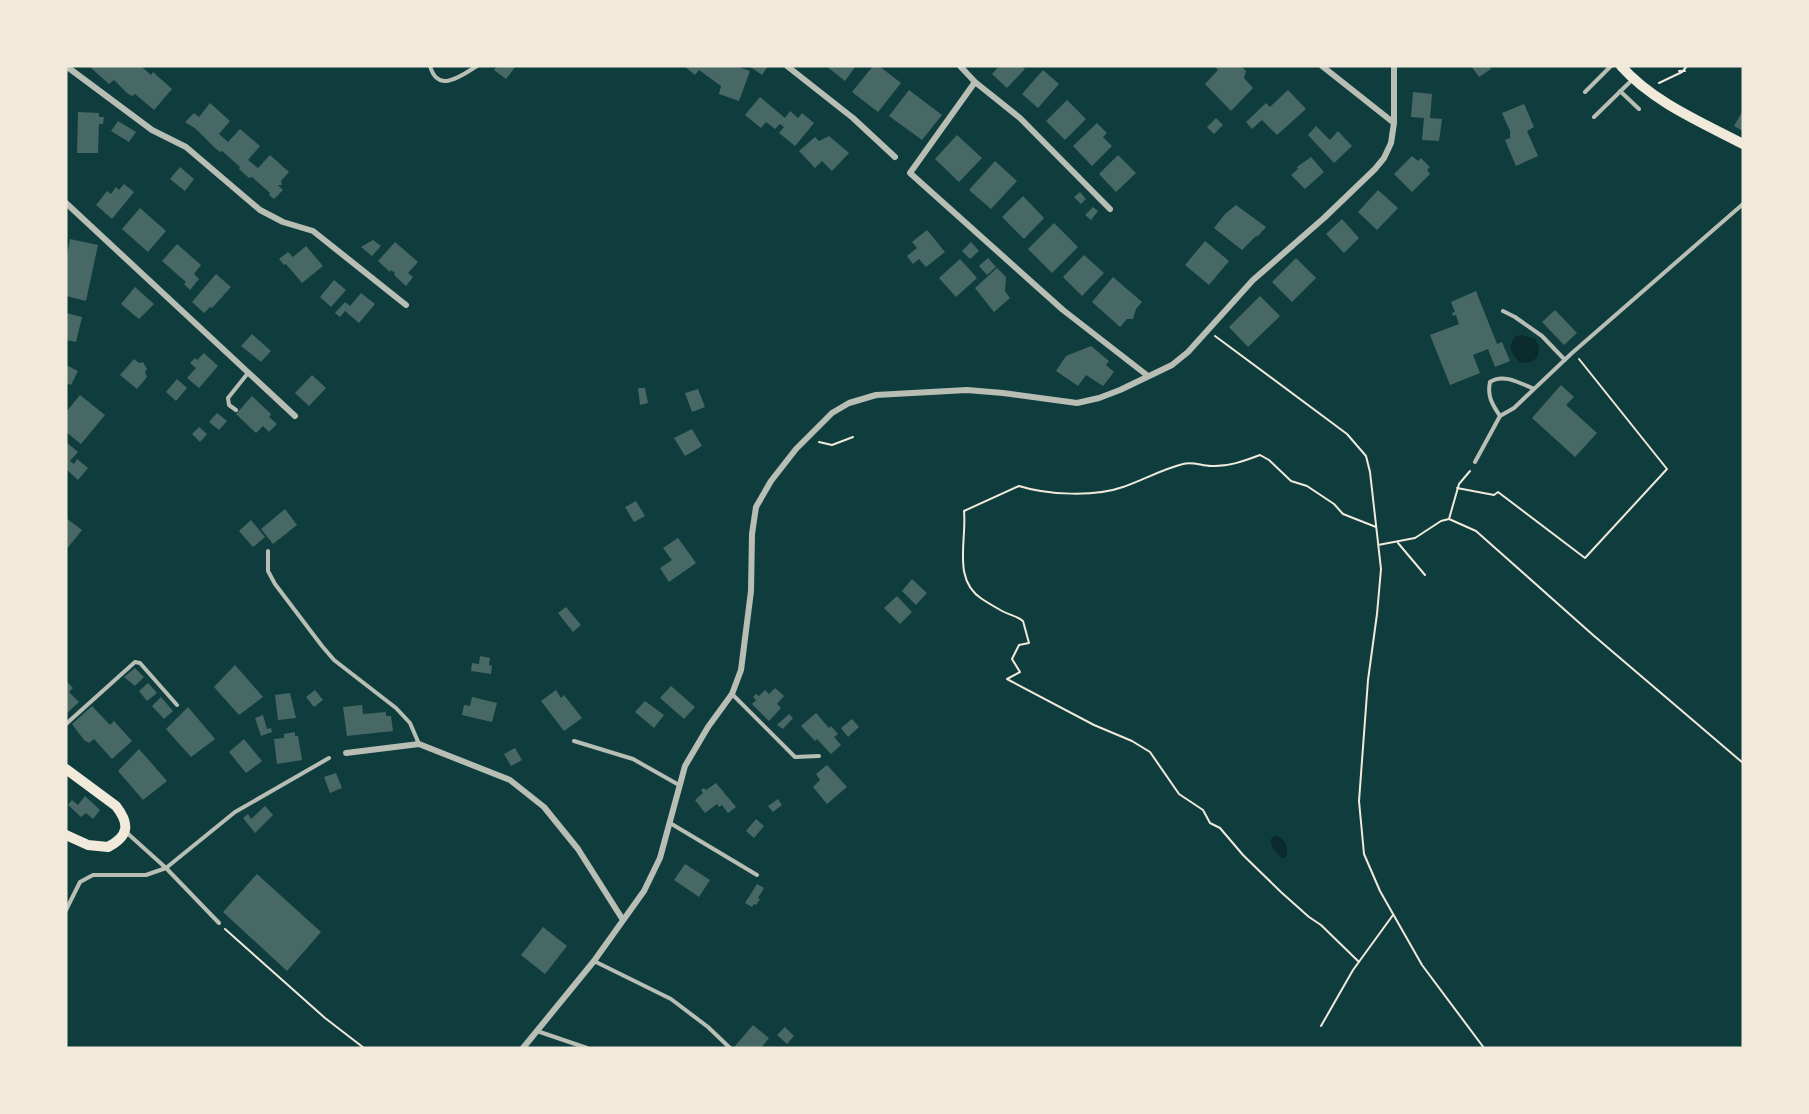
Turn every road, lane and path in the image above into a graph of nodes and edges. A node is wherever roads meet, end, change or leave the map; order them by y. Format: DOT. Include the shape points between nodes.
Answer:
graph roads {
  1 [pos="66,66"];
  2 [pos="430,66"];
  3 [pos="477,66"];
  4 [pos="787,66"];
  5 [pos="960,66"];
  6 [pos="1322,66"];
  7 [pos="1394,66"];
  8 [pos="1611,66"];
  9 [pos="1622,66"];
  10 [pos="1687,66"];
  11 [pos="1679,71"];
  12 [pos="1684,71"];
  13 [pos="1632,79"];
  14 [pos="975,82"];
  15 [pos="1656,84"];
  16 [pos="1620,91"];
  17 [pos="1585,92"];
  18 [pos="1639,109"];
  19 [pos="1594,117"];
  20 [pos="1394,123"];
  21 [pos="1743,144"];
  22 [pos="895,157"];
  23 [pos="66,203"];
  24 [pos="1743,204"];
  25 [pos="1110,209"];
  26 [pos="406,305"];
  27 [pos="1503,311"];
  28 [pos="1207,330"];
  29 [pos="1572,353"];
  30 [pos="1565,360"];
  31 [pos="248,372"];
  32 [pos="1148,376"];
  33 [pos="1534,389"];
  34 [pos="236,410"];
  35 [pos="295,416"];
  36 [pos="1500,416"];
  37 [pos="809,437"];
  38 [pos="853,437"];
  39 [pos="1475,462"];
  40 [pos="1457,488"];
  41 [pos="1449,519"];
  42 [pos="1376,527"];
  43 [pos="1398,543"];
  44 [pos="1378,545"];
  45 [pos="268,551"];
  46 [pos="1425,575"];
  47 [pos="732,694"];
  48 [pos="177,705"];
  49 [pos="66,724"];
  50 [pos="573,741"];
  51 [pos="419,744"];
  52 [pos="346,753"];
  53 [pos="819,756"];
  54 [pos="329,758"];
  55 [pos="1743,763"];
  56 [pos="66,769"];
  57 [pos="679,785"];
  58 [pos="670,823"];
  59 [pos="125,831"];
  60 [pos="66,835"];
  61 [pos="166,868"];
  62 [pos="757,875"];
  63 [pos="66,910"];
  64 [pos="1393,914"];
  65 [pos="623,920"];
  66 [pos="219,923"];
  67 [pos="594,961"];
  68 [pos="1359,962"];
  69 [pos="1321,1026"];
  70 [pos="537,1031"];
  71 [pos="364,1048"];
  72 [pos="523,1048"];
  73 [pos="587,1048"];
  74 [pos="730,1048"];
  75 [pos="1484,1048"];
  1 -- 26 [label="street" via="152,130 186,147 260,210 313,231"];
  2 -- 3 [label="lane" via="432,74 440,80 452,81"];
  4 -- 22 [label="street"];
  5 -- 14 [label="street"];
  6 -- 20 [label="street"];
  7 -- 20 [label="street"];
  8 -- 17 [label="lane"];
  9 -- 13 [label="main road"];
  10 -- 12 [label="path"];
  11 -- 12 [label="path"];
  12 -- 15 [label="path"];
  13 -- 16 [label="lane"];
  13 -- 21 [label="main road" via="1658,98"];
  14 -- 25 [label="street" via="1020,118"];
  14 -- 32 [label="street" via="910,173 1063,310"];
  16 -- 18 [label="lane"];
  16 -- 19 [label="lane"];
  20 -- 28 [label="street" via="1391,143 1375,169 1253,280"];
  23 -- 31 [label="street"];
  24 -- 29 [label="lane"];
  27 -- 30 [label="lane" via="1542,336"];
  28 -- 32 [label="street" via="1172,365"];
  28 -- 42 [label="path" via="1347,434 1366,456"];
  29 -- 30 [label="lane"];
  29 -- 40 [label="path" via="1667,469 1585,558 1498,492 1494,495"];
  30 -- 33 [label="lane"];
  31 -- 34 [label="lane" via="228,398 229,405"];
  31 -- 35 [label="street"];
  32 -- 37 [label="street" via="1099,398 1077,403 967,390 876,396 849,403"];
  33 -- 36 [label="lane"];
  33 -- 36 [label="lane" via="1507,379 1490,382 1491,403"];
  36 -- 39 [label="lane"];
  37 -- 38 [label="path" via="832,445"];
  37 -- 47 [label="street" via="771,481 756,507 744,651"];
  39 -- 40 [label="path"];
  40 -- 41 [label="path"];
  41 -- 43 [label="path"];
  41 -- 55 [label="path" via="1476,531"];
  42 -- 44 [label="path"];
  42 -- 68 [label="path" via="1344,514 1260,455 1224,466 1187,462 1120,488 1090,494 1018,486 964,511 962,555 971,591 1023,621 1029,643 1019,645 1012,659 1020,672 1007,679 1150,752 1179,794 1203,810 1210,823 1220,828 1267,878"];
  43 -- 44 [label="path"];
  43 -- 46 [label="path"];
  44 -- 64 [label="path" via="1380,591 1368,680 1359,801 1364,854"];
  45 -- 51 [label="lane" via="268,571 275,584 322,646 334,660 396,708 410,723"];
  47 -- 53 [label="lane" via="795,758"];
  47 -- 57 [label="street" via="685,766"];
  48 -- 49 [label="lane" via="135,662"];
  50 -- 57 [label="lane" via="633,759"];
  51 -- 52 [label="street"];
  51 -- 65 [label="street" via="510,780 544,807 578,849"];
  54 -- 61 [label="lane" via="235,812"];
  56 -- 59 [label="main road" via="117,806 125,821"];
  57 -- 58 [label="street"];
  58 -- 62 [label="lane"];
  58 -- 65 [label="street" via="645,891"];
  59 -- 60 [label="main road" via="116,843 101,848"];
  59 -- 61 [label="lane"];
  61 -- 63 [label="lane" via="146,875 93,875 80,882"];
  61 -- 66 [label="lane"];
  64 -- 68 [label="path"];
  64 -- 75 [label="path" via="1422,965"];
  65 -- 67 [label="street"];
  66 -- 71 [label="path"];
  67 -- 70 [label="street"];
  67 -- 74 [label="lane" via="671,999"];
  68 -- 69 [label="path"];
  70 -- 72 [label="street"];
  70 -- 73 [label="lane"];
}
